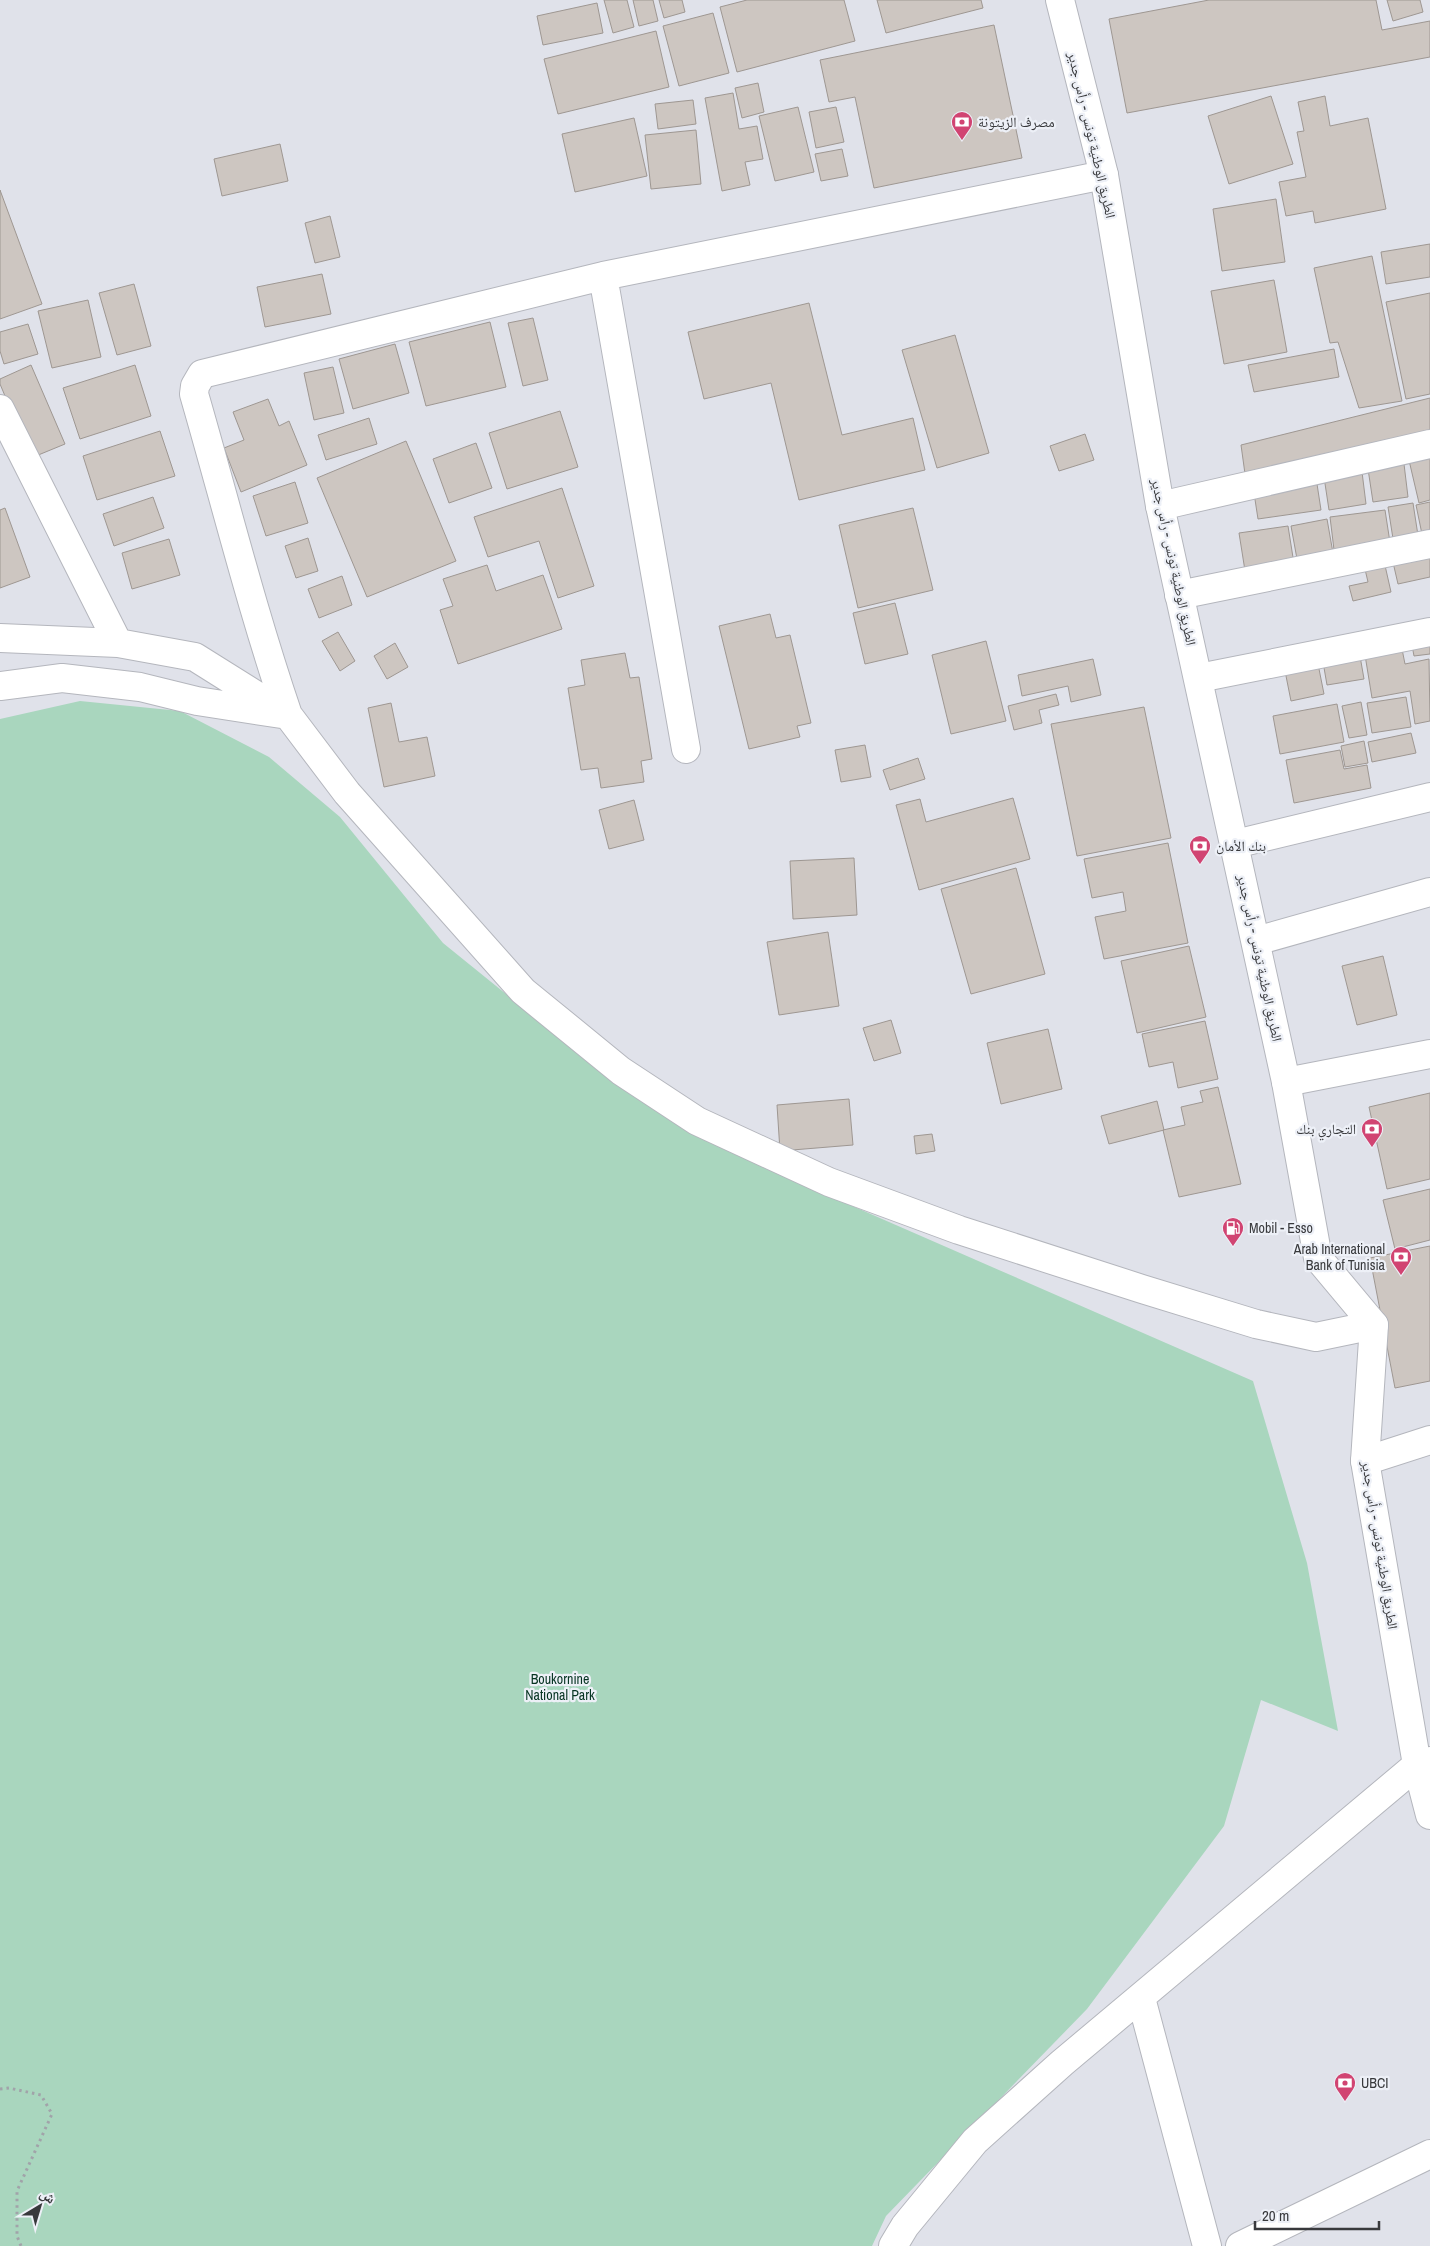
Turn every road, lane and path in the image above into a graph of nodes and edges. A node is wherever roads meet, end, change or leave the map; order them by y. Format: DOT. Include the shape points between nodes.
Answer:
graph roads {
  1 [pos="1060,0"];
  2 [pos="1104,175"];
  3 [pos="603,276"];
  4 [pos="0,409"];
  5 [pos="1430,444"];
  6 [pos="1160,506"];
  7 [pos="1430,544"];
  8 [pos="1179,595"];
  9 [pos="1430,632"];
  10 [pos="0,638"];
  11 [pos="118,643"];
  12 [pos="1199,678"];
  13 [pos="0,686"];
  14 [pos="288,716"];
  15 [pos="686,749"];
  16 [pos="1430,798"];
  17 [pos="1235,844"];
  18 [pos="1430,892"];
  19 [pos="1256,941"];
  20 [pos="1430,1054"];
  21 [pos="1286,1082"];
  22 [pos="1374,1325"];
  23 [pos="1430,1440"];
  24 [pos="1365,1460"];
  25 [pos="1424,1763"];
  26 [pos="1430,1815"];
  27 [pos="1141,1998"];
  28 [pos="0,2089"];
  29 [pos="1430,2154"];
  30 [pos="21,2246"];
  31 [pos="893,2246"];
  32 [pos="1207,2246"];
  33 [pos="1240,2246"];
  1 -- 2 [label="street, الطريق الوطنية تونس - رأس جدير"];
  2 -- 3 [label="street"];
  2 -- 6 [label="street, الطريق الوطنية تونس - رأس جدير"];
  3 -- 14 [label="street" via="202,374 194,394 220,478 261,636"];
  3 -- 15 [label="street"];
  4 -- 11 [label="street"];
  5 -- 6 [label="street"];
  6 -- 8 [label="street, الطريق الوطنية تونس - رأس جدير"];
  7 -- 8 [label="street"];
  8 -- 12 [label="street, الطريق الوطنية تونس - رأس جدير"];
  9 -- 12 [label="street"];
  10 -- 11 [label="street"];
  11 -- 14 [label="street" via="195,657"];
  12 -- 17 [label="street, الطريق الوطنية تونس - رأس جدير"];
  13 -- 14 [label="street" via="62,678 140,687 197,701"];
  14 -- 22 [label="street" via="347,793 523,990 621,1071 697,1120 829,1182 959,1230 1180,1301 1256,1324 1316,1337"];
  16 -- 17 [label="street"];
  17 -- 19 [label="street, الطريق الوطنية تونس - رأس جدير"];
  18 -- 19 [label="street"];
  19 -- 21 [label="street, الطريق الوطنية تونس - رأس جدير"];
  20 -- 21 [label="street"];
  21 -- 22 [label="street, الطريق الوطنية تونس - رأس جدير" via="1318,1258"];
  22 -- 24 [label="street, الطريق الوطنية تونس - رأس جدير"];
  23 -- 24 [label="street"];
  24 -- 25 [label="street, الطريق الوطنية تونس - رأس جدير"];
  25 -- 26 [label="street, الطريق الوطنية تونس - رأس جدير"];
  25 -- 27 [label="street"];
  27 -- 31 [label="street" via="975,2141 905,2226"];
  27 -- 32 [label="street"];
  28 -- 30 [label="path" via="41,2095 52,2114 17,2192 17,2236"];
  29 -- 33 [label="street"];
}
